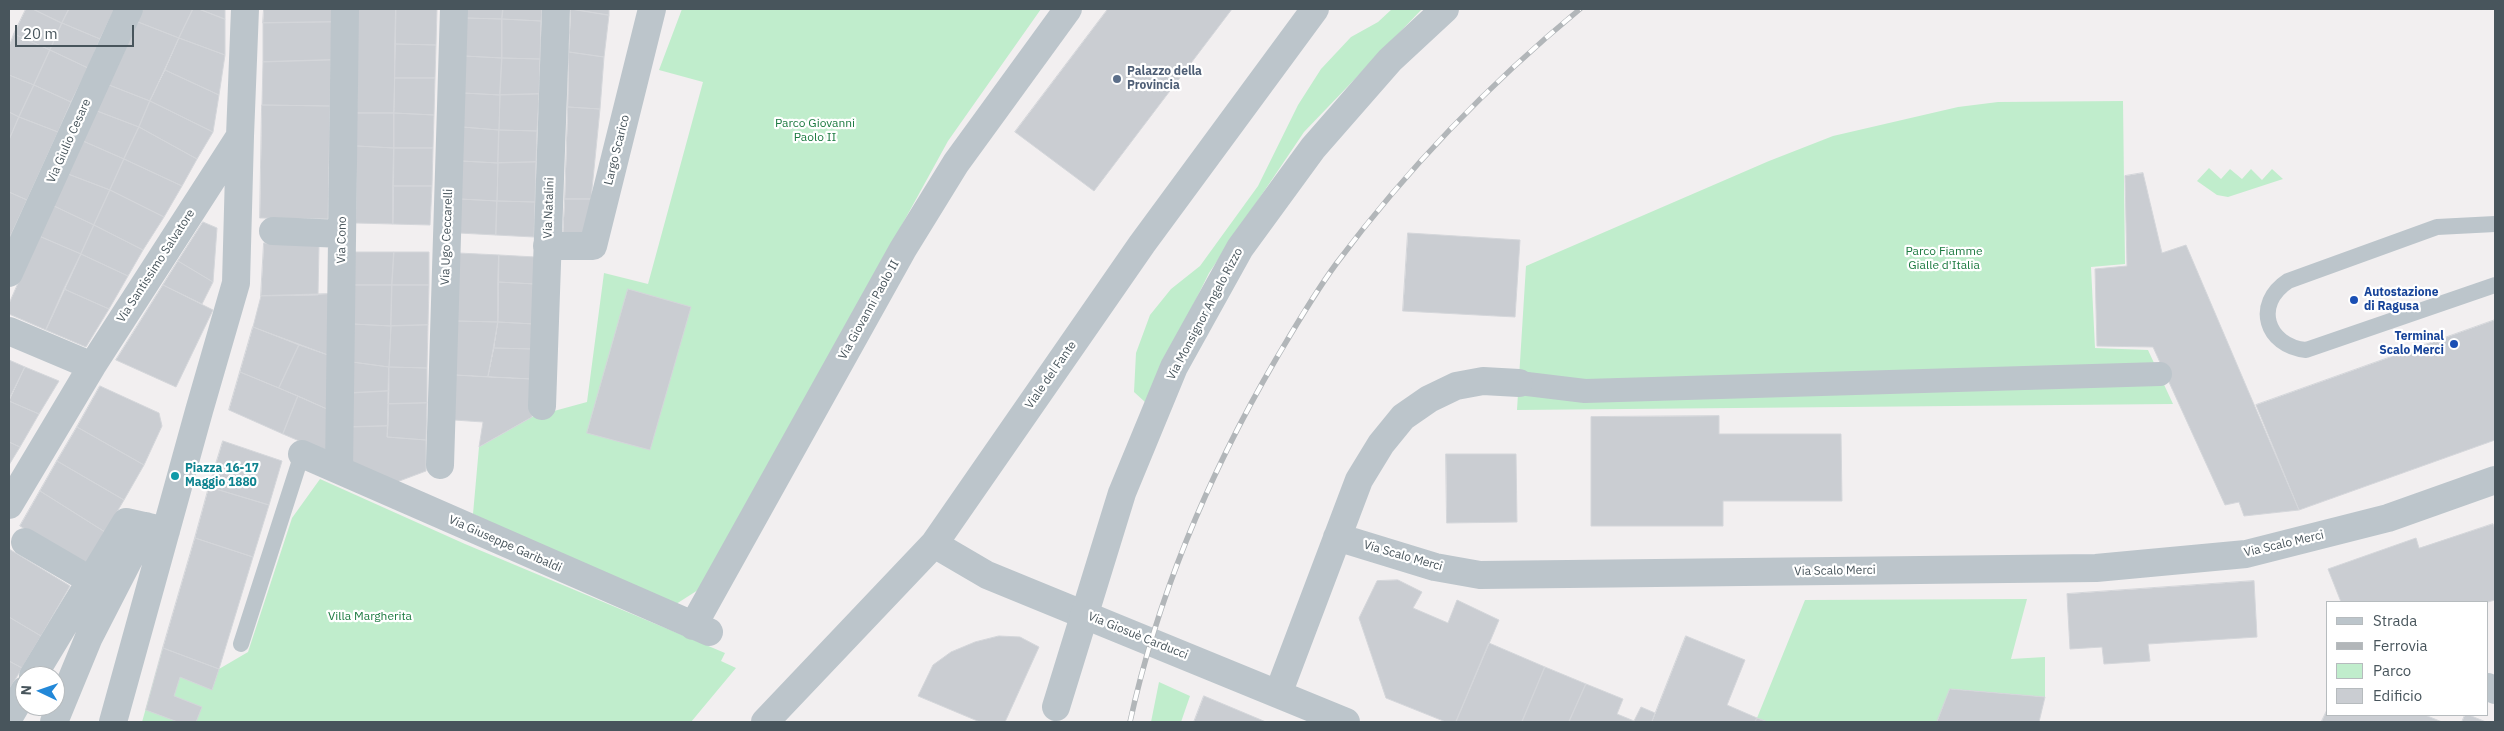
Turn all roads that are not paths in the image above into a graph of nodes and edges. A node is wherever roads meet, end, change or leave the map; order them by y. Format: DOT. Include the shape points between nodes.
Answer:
graph roads {
  1 [pos="129,9"];
  2 [pos="245,9"];
  3 [pos="345,9"];
  4 [pos="454,9"];
  5 [pos="556,9"];
  6 [pos="652,9"];
  7 [pos="1068,9"];
  8 [pos="1315,9"];
  9 [pos="1445,9"];
  10 [pos="240,136"];
  11 [pos="201,196"];
  12 [pos="238,217"];
  13 [pos="2495,224"];
  14 [pos="273,231"];
  15 [pos="342,234"];
  16 [pos="547,246"];
  17 [pos="9,273"];
  18 [pos="2495,286"];
  19 [pos="9,331"];
  20 [pos="92,366"];
  21 [pos="2160,374"];
  22 [pos="1519,383"];
  23 [pos="542,406"];
  24 [pos="302,454"];
  25 [pos="440,465"];
  26 [pos="339,470"];
  27 [pos="2495,480"];
  28 [pos="9,505"];
  29 [pos="156,528"];
  30 [pos="1337,537"];
  31 [pos="25,542"];
  32 [pos="934,544"];
  33 [pos="90,580"];
  34 [pos="701,629"];
  35 [pos="240,644"];
  36 [pos="39,666"];
  37 [pos="1278,694"];
  38 [pos="1053,717"];
  39 [pos="54,722"];
  40 [pos="113,722"];
  41 [pos="765,722"];
  42 [pos="1346,722"];
  1 -- 17 [label="street, Via Giulio Cesare"];
  2 -- 10 [label="street"];
  3 -- 15 [label="street, Via Cono"];
  4 -- 25 [label="street, Via Ugo Ceccarelli"];
  5 -- 16 [label="street, Via Natalini"];
  6 -- 16 [label="street, Largo Scarico" via="593,246"];
  7 -- 34 [label="street, Via Giovanni Paolo II" via="956,163 908,242"];
  8 -- 32 [label="street, Viale del Fante" via="1142,244"];
  9 -- 38 [label="street, Via Monsignor Angelo Rizzo, bridge" via="1390,60 1313,148 1240,248 1174,367 1122,493"];
  10 -- 11 [label="street, Via Santissimo Salvatore"];
  10 -- 12 [label="street"];
  11 -- 12 [label="street"];
  11 -- 20 [label="street, Via Santissimo Salvatore"];
  12 -- 29 [label="street" via="236,283"];
  13 -- 18 [label="lane" via="2437,227 2288,281 2272,296 2267,316 2276,337 2284,344 2306,350"];
  14 -- 15 [label="street"];
  15 -- 26 [label="street, Via Cono"];
  16 -- 23 [label="street, Via Natalini"];
  19 -- 20 [label="street"];
  20 -- 28 [label="street, Via Santissimo Salvatore"];
  21 -- 22 [label="street" via="1585,391"];
  22 -- 30 [label="street" via="1483,381 1456,386 1403,417 1381,444 1359,480"];
  24 -- 26 [label="street, Via Giuseppe Garibaldi"];
  24 -- 35 [label="lane"];
  26 -- 34 [label="street, Via Giuseppe Garibaldi"];
  27 -- 30 [label="street, Via Scalo Merci" via="2388,518 2246,554 2096,568 1480,575 1435,568"];
  29 -- 33 [label="street" via="126,522"];
  29 -- 39 [label="street" via="89,637"];
  29 -- 40 [label="street"];
  30 -- 37 [label="street"];
  31 -- 33 [label="street"];
  32 -- 37 [label="street, Via Giosuè Carducci" via="987,575"];
  32 -- 41 [label="street, Viale del Fante"];
  33 -- 36 [label="street"];
  37 -- 42 [label="street, Via Giosuè Carducci"];
}
